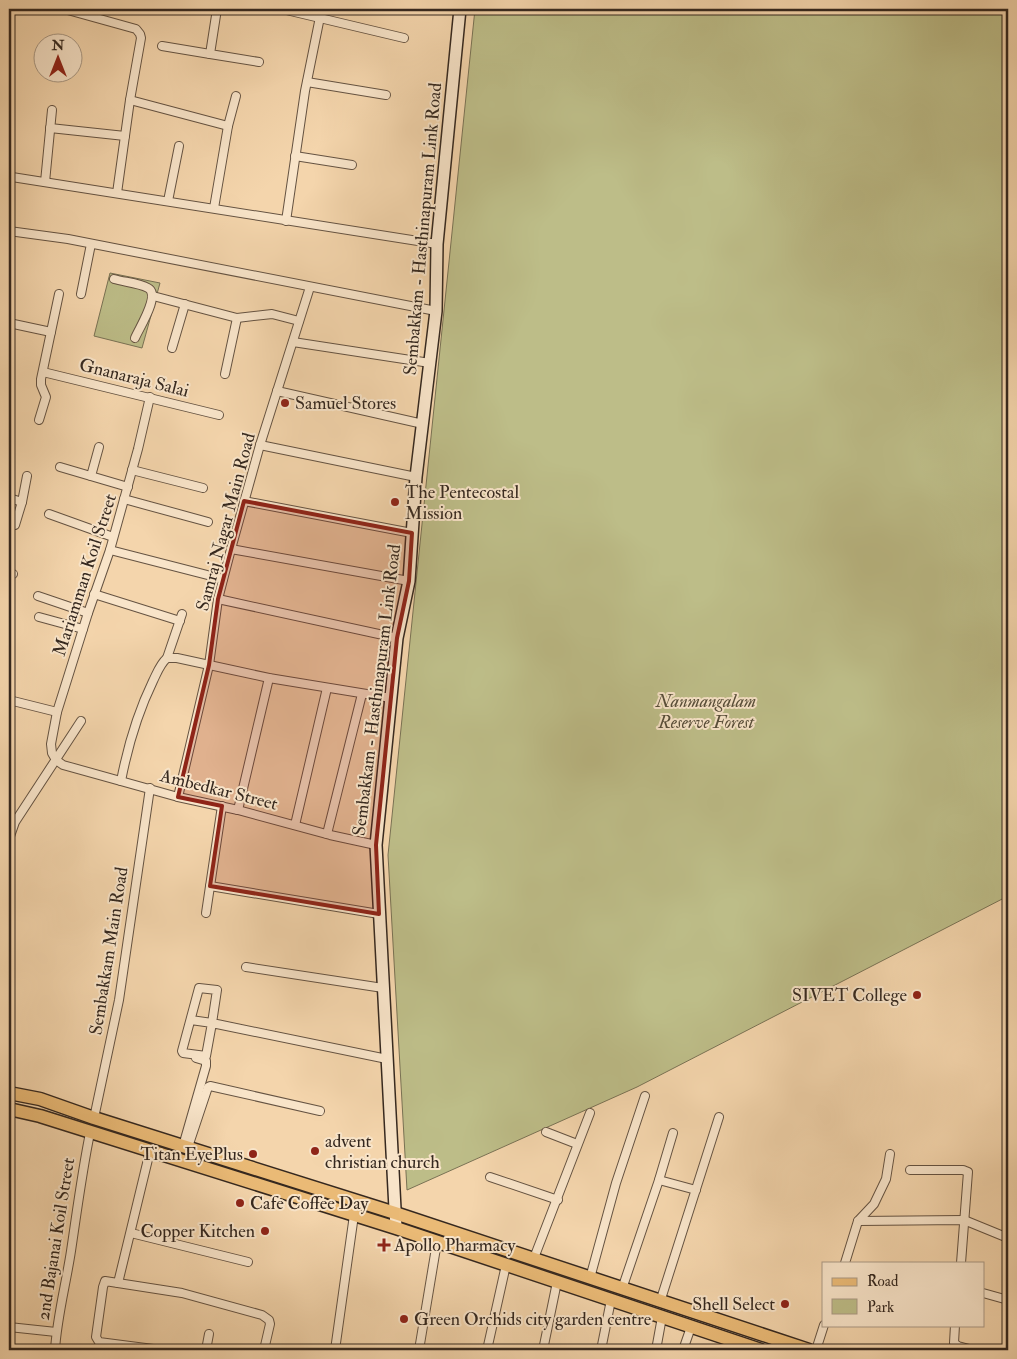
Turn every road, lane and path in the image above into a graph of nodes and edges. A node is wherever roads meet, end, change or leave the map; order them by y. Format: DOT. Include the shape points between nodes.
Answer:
graph roads {
  1 [pos="64,9"];
  2 [pos="218,9"];
  3 [pos="284,9"];
  4 [pos="460,9"];
  5 [pos="320,17"];
  6 [pos="404,38"];
  7 [pos="162,46"];
  8 [pos="210,54"];
  9 [pos="259,62"];
  10 [pos="307,82"];
  11 [pos="386,95"];
  12 [pos="236,96"];
  13 [pos="130,100"];
  14 [pos="52,110"];
  15 [pos="228,126"];
  16 [pos="50,128"];
  17 [pos="125,136"];
  18 [pos="179,146"];
  19 [pos="295,156"];
  20 [pos="352,165"];
  21 [pos="12,177"];
  22 [pos="45,182"];
  23 [pos="117,193"];
  24 [pos="168,201"];
  25 [pos="214,208"];
  26 [pos="286,221"];
  27 [pos="9,230"];
  28 [pos="91,244"];
  29 [pos="437,244"];
  30 [pos="114,279"];
  31 [pos="310,287"];
  32 [pos="59,294"];
  33 [pos="81,294"];
  34 [pos="153,296"];
  35 [pos="185,304"];
  36 [pos="436,311"];
  37 [pos="237,318"];
  38 [pos="299,321"];
  39 [pos="9,322"];
  40 [pos="51,332"];
  41 [pos="135,338"];
  42 [pos="293,342"];
  43 [pos="172,348"];
  44 [pos="430,363"];
  45 [pos="43,372"];
  46 [pos="225,374"];
  47 [pos="278,391"];
  48 [pos="150,397"];
  49 [pos="219,415"];
  50 [pos="39,420"];
  51 [pos="423,424"];
  52 [pos="260,446"];
  53 [pos="99,447"];
  54 [pos="60,467"];
  55 [pos="132,470"];
  56 [pos="27,476"];
  57 [pos="91,476"];
  58 [pos="416,477"];
  59 [pos="128,487"];
  60 [pos="203,488"];
  61 [pos="9,498"];
  62 [pos="124,500"];
  63 [pos="244,501"];
  64 [pos="22,502"];
  65 [pos="49,514"];
  66 [pos="208,522"];
  67 [pos="14,526"];
  68 [pos="412,533"];
  69 [pos="113,537"];
  70 [pos="231,549"];
  71 [pos="110,550"];
  72 [pos="223,579"];
  73 [pos="409,581"];
  74 [pos="94,594"];
  75 [pos="38,596"];
  76 [pos="218,599"];
  77 [pos="88,613"];
  78 [pos="40,617"];
  79 [pos="83,628"];
  80 [pos="397,638"];
  81 [pos="167,658"];
  82 [pos="209,664"];
  83 [pos="269,678"];
  84 [pos="327,688"];
  85 [pos="362,694"];
  86 [pos="391,698"];
  87 [pos="9,700"];
  88 [pos="57,712"];
  89 [pos="80,721"];
  90 [pos="56,760"];
  91 [pos="121,782"];
  92 [pos="150,788"];
  93 [pos="178,797"];
  94 [pos="222,806"];
  95 [pos="238,810"];
  96 [pos="295,825"];
  97 [pos="327,834"];
  98 [pos="9,839"];
  99 [pos="376,845"];
  100 [pos="210,886"];
  101 [pos="206,913"];
  102 [pos="379,914"];
  103 [pos="246,967"];
  104 [pos="383,988"];
  105 [pos="192,1020"];
  106 [pos="212,1023"];
  107 [pos="185,1056"];
  108 [pos="387,1059"];
  109 [pos="9,1093"];
  110 [pos="645,1096"];
  111 [pos="9,1109"];
  112 [pos="320,1112"];
  113 [pos="590,1113"];
  114 [pos="719,1117"];
  115 [pos="94,1118"];
  116 [pos="546,1132"];
  117 [pos="90,1133"];
  118 [pos="673,1133"];
  119 [pos="577,1144"];
  120 [pos="186,1146"];
  121 [pos="150,1151"];
  122 [pos="890,1154"];
  123 [pos="910,1170"];
  124 [pos="490,1177"];
  125 [pos="659,1180"];
  126 [pos="696,1190"];
  127 [pos="558,1200"];
  128 [pos="395,1213"];
  129 [pos="354,1215"];
  130 [pos="964,1220"];
  131 [pos="858,1221"];
  132 [pos="396,1228"];
  133 [pos="131,1233"];
  134 [pos="1008,1238"];
  135 [pos="437,1242"];
  136 [pos="534,1258"];
  137 [pos="248,1262"];
  138 [pos="844,1262"];
  139 [pos="961,1262"];
  140 [pos="506,1265"];
  141 [pos="590,1278"];
  142 [pos="557,1282"];
  143 [pos="118,1283"];
  144 [pos="622,1289"];
  145 [pos="984,1293"];
  146 [pos="611,1300"];
  147 [pos="1008,1300"];
  148 [pos="660,1302"];
  149 [pos="662,1317"];
  150 [pos="824,1326"];
  151 [pos="955,1326"];
  152 [pos="9,1327"];
  153 [pos="690,1327"];
  154 [pos="56,1332"];
  155 [pos="209,1334"];
  156 [pos="737,1346"];
  157 [pos="55,1350"];
  158 [pos="161,1350"];
  159 [pos="206,1350"];
  160 [pos="264,1350"];
  161 [pos="336,1350"];
  162 [pos="418,1350"];
  163 [pos="487,1350"];
  164 [pos="543,1350"];
  165 [pos="601,1350"];
  166 [pos="656,1350"];
  167 [pos="683,1350"];
  168 [pos="761,1350"];
  169 [pos="809,1350"];
  170 [pos="816,1350"];
  171 [pos="973,1350"];
  1 -- 13 [label="street" via="139,32 141,38"];
  2 -- 8 [label="street"];
  3 -- 5 [label="street"];
  4 -- 29 [label="street, Sembakkam - Hasthinapuram Link Road"];
  5 -- 6 [label="street"];
  5 -- 10 [label="street"];
  7 -- 8 [label="street"];
  8 -- 9 [label="street"];
  10 -- 11 [label="street"];
  10 -- 19 [label="street"];
  12 -- 15 [label="street"];
  13 -- 15 [label="street"];
  13 -- 17 [label="street"];
  14 -- 16 [label="street"];
  15 -- 25 [label="street"];
  16 -- 17 [label="street"];
  16 -- 22 [label="street"];
  17 -- 23 [label="street"];
  18 -- 24 [label="street"];
  19 -- 20 [label="street"];
  19 -- 26 [label="street"];
  21 -- 22 [label="street"];
  22 -- 23 [label="street"];
  23 -- 24 [label="street"];
  24 -- 25 [label="street"];
  25 -- 26 [label="street"];
  26 -- 29 [label="street"];
  27 -- 28 [label="street"];
  28 -- 31 [label="street"];
  28 -- 33 [label="street"];
  29 -- 36 [label="street, Sembakkam - Hasthinapuram Link Road"];
  30 -- 34 [label="street" via="150,289"];
  31 -- 36 [label="street"];
  31 -- 38 [label="street, Samraj Nagar Main Road"];
  32 -- 40 [label="street"];
  34 -- 35 [label="street"];
  34 -- 41 [label="street"];
  35 -- 37 [label="street"];
  35 -- 43 [label="street"];
  36 -- 44 [label="street, Sembakkam - Hasthinapuram Link Road"];
  37 -- 38 [label="street" via="272,314"];
  37 -- 46 [label="street"];
  38 -- 42 [label="street, Samraj Nagar Main Road"];
  39 -- 40 [label="street"];
  40 -- 45 [label="street"];
  42 -- 44 [label="street"];
  42 -- 47 [label="street, Samraj Nagar Main Road"];
  44 -- 51 [label="street, Sembakkam - Hasthinapuram Link Road"];
  45 -- 48 [label="street, Gnanaraja Salai"];
  45 -- 50 [label="street" via="41,385 46,397"];
  47 -- 51 [label="street"];
  47 -- 52 [label="street, Samraj Nagar Main Road"];
  48 -- 49 [label="street, Gnanaraja Salai"];
  48 -- 55 [label="street, Mariamman Koil Street"];
  51 -- 58 [label="street, Sembakkam - Hasthinapuram Link Road"];
  52 -- 58 [label="street"];
  52 -- 63 [label="street, Samraj Nagar Main Road"];
  53 -- 57 [label="street"];
  54 -- 57 [label="street"];
  55 -- 59 [label="street, Mariamman Koil Street"];
  55 -- 60 [label="street"];
  56 -- 64 [label="street"];
  57 -- 59 [label="street"];
  58 -- 68 [label="street, Sembakkam - Hasthinapuram Link Road"];
  59 -- 62 [label="street, Mariamman Koil Street"];
  61 -- 64 [label="street"];
  62 -- 66 [label="street"];
  62 -- 69 [label="street, Mariamman Koil Street"];
  63 -- 68 [label="street"];
  63 -- 70 [label="street, Samraj Nagar Main Road"];
  64 -- 67 [label="street"];
  65 -- 69 [label="street"];
  68 -- 73 [label="street, Sembakkam - Hasthinapuram Link Road"];
  69 -- 71 [label="street, Mariamman Koil Street"];
  70 -- 72 [label="street, Samraj Nagar Main Road"];
  70 -- 73 [label="street"];
  71 -- 72 [label="street"];
  71 -- 74 [label="street, Mariamman Koil Street"];
  72 -- 76 [label="street, Samraj Nagar Main Road"];
  73 -- 80 [label="street, Sembakkam - Hasthinapuram Link Road"];
  74 -- 77 [label="street, Mariamman Koil Street"];
  74 -- 81 [label="street" via="181,618"];
  75 -- 77 [label="street"];
  76 -- 80 [label="street"];
  76 -- 82 [label="street, Samraj Nagar Main Road"];
  77 -- 79 [label="street, Mariamman Koil Street"];
  78 -- 79 [label="street"];
  79 -- 88 [label="street, Mariamman Koil Street"];
  80 -- 86 [label="street, Sembakkam - Hasthinapuram Link Road"];
  81 -- 82 [label="street"];
  81 -- 91 [label="street" via="132,730"];
  82 -- 83 [label="street"];
  82 -- 93 [label="street, Samraj Nagar Main Road"];
  83 -- 84 [label="street"];
  83 -- 95 [label="street"];
  84 -- 85 [label="street"];
  84 -- 96 [label="street"];
  85 -- 86 [label="street"];
  85 -- 97 [label="street"];
  86 -- 99 [label="street, Sembakkam - Hasthinapuram Link Road"];
  87 -- 88 [label="street"];
  88 -- 90 [label="street, Mariamman Koil Street" via="51,744"];
  89 -- 90 [label="street"];
  90 -- 91 [label="street, Ambedkar Street"];
  90 -- 98 [label="street" via="15,822"];
  91 -- 92 [label="street, Ambedkar Street"];
  92 -- 93 [label="street, Ambedkar Street"];
  92 -- 115 [label="street, Sembakkam Main Road" via="119,1000"];
  93 -- 94 [label="street, Ambedkar Street"];
  94 -- 95 [label="street, Ambedkar Street"];
  94 -- 100 [label="street"];
  95 -- 96 [label="street, Ambedkar Street"];
  96 -- 97 [label="street, Ambedkar Street"];
  97 -- 99 [label="street, Ambedkar Street"];
  99 -- 102 [label="street, Sembakkam - Hasthinapuram Link Road"];
  100 -- 101 [label="street"];
  100 -- 102 [label="street"];
  102 -- 104 [label="street, Sembakkam - Hasthinapuram Link Road"];
  103 -- 104 [label="street"];
  104 -- 108 [label="street, Sembakkam - Hasthinapuram Link Road"];
  105 -- 106 [label="street"];
  105 -- 106 [label="street" via="199,988 217,990"];
  105 -- 106 [label="street" via="182,1051 204,1056"];
  106 -- 108 [label="street"];
  107 -- 120 [label="street" via="204,1060 207,1064"];
  108 -- 128 [label="street, Sembakkam - Hasthinapuram Link Road"];
  109 -- 115 [label="main road" via="40,1099"];
  110 -- 141 [label="street" via="616,1183"];
  111 -- 117 [label="main road"];
  112 -- 120 [label="street" via="210,1086"];
  113 -- 119 [label="street"];
  114 -- 126 [label="street"];
  115 -- 117 [label="main road"];
  115 -- 120 [label="main road"];
  116 -- 119 [label="street"];
  117 -- 121 [label="main road"];
  117 -- 154 [label="street, 2nd Bajanai Koil Street"];
  118 -- 125 [label="street"];
  119 -- 127 [label="street"];
  120 -- 128 [label="main road"];
  121 -- 129 [label="main road"];
  121 -- 133 [label="street"];
  122 -- 131 [label="street" via="881,1190 874,1204"];
  123 -- 130 [label="street" via="968,1172"];
  124 -- 127 [label="street"];
  125 -- 126 [label="street"];
  125 -- 144 [label="street"];
  126 -- 148 [label="street"];
  127 -- 136 [label="street"];
  128 -- 132 [label="street, Sembakkam - Hasthinapuram Link Road"];
  128 -- 136 [label="main road"];
  129 -- 132 [label="main road"];
  129 -- 161 [label="street"];
  130 -- 131 [label="street"];
  130 -- 134 [label="street"];
  130 -- 139 [label="street"];
  131 -- 138 [label="street"];
  132 -- 135 [label="main road"];
  133 -- 137 [label="street"];
  133 -- 143 [label="street"];
  135 -- 140 [label="main road"];
  135 -- 162 [label="street"];
  136 -- 141 [label="main road"];
  140 -- 142 [label="main road"];
  140 -- 163 [label="street"];
  141 -- 144 [label="main road"];
  142 -- 146 [label="main road"];
  142 -- 164 [label="street"];
  143 -- 158 [label="street" via="106,1281 103,1287 96,1337 99,1342"];
  143 -- 160 [label="street" via="182,1293 262,1315 269,1320 270,1329"];
  144 -- 148 [label="main road"];
  145 -- 147 [label="street"];
  146 -- 149 [label="main road"];
  146 -- 165 [label="street"];
  148 -- 169 [label="main road"];
  149 -- 153 [label="main road"];
  149 -- 166 [label="street"];
  150 -- 170 [label="street"];
  151 -- 171 [label="street" via="954,1343"];
  152 -- 154 [label="street"];
  153 -- 156 [label="main road"];
  153 -- 167 [label="street"];
  154 -- 157 [label="street, 2nd Bajanai Koil Street"];
  155 -- 159 [label="street"];
  156 -- 168 [label="main road"];
}
